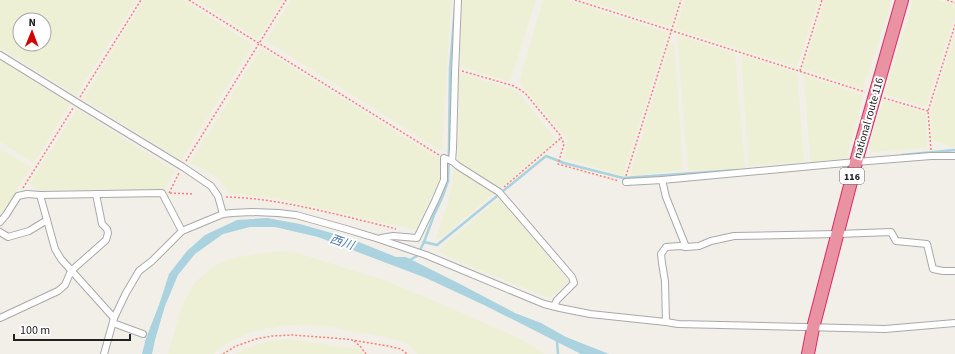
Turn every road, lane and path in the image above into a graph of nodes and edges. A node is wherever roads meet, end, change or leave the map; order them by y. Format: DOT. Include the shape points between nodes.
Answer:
graph roads {
  1 [pos="189,0"];
  2 [pos="286,0"];
  3 [pos="458,0"];
  4 [pos="575,0"];
  5 [pos="681,0"];
  6 [pos="822,0"];
  7 [pos="902,0"];
  8 [pos="947,0"];
  9 [pos="955,3"];
  10 [pos="955,25"];
  11 [pos="671,31"];
  12 [pos="259,43"];
  13 [pos="0,55"];
  14 [pos="455,67"];
  15 [pos="800,71"];
  16 [pos="874,95"];
  17 [pos="928,111"];
  18 [pos="561,138"];
  19 [pos="931,156"];
  20 [pos="955,156"];
  21 [pos="444,158"];
  22 [pos="452,161"];
  23 [pos="856,162"];
  24 [pos="183,167"];
  25 [pos="662,180"];
  26 [pos="626,182"];
  27 [pos="498,192"];
  28 [pos="96,194"];
  29 [pos="194,194"];
  30 [pos="40,195"];
  31 [pos="218,196"];
  32 [pos="223,214"];
  33 [pos="47,220"];
  34 [pos="0,222"];
  35 [pos="395,228"];
  36 [pos="182,231"];
  37 [pos="0,232"];
  38 [pos="838,234"];
  39 [pos="379,238"];
  40 [pos="686,247"];
  41 [pos="71,271"];
  42 [pos="955,271"];
  43 [pos="554,306"];
  44 [pos="0,318"];
  45 [pos="113,320"];
  46 [pos="666,322"];
  47 [pos="955,323"];
  48 [pos="813,328"];
  49 [pos="143,334"];
  50 [pos="352,340"];
  51 [pos="225,353"];
  52 [pos="104,354"];
  53 [pos="366,354"];
  54 [pos="407,354"];
  55 [pos="808,354"];
  1 -- 12 [label="path"];
  2 -- 12 [label="path"];
  3 -- 14 [label="street"];
  4 -- 11 [label="path"];
  5 -- 11 [label="path"];
  6 -- 15 [label="path"];
  7 -- 16 [label="highway, national route 116 / 116"];
  8 -- 9 [label="path"];
  10 -- 17 [label="path"];
  11 -- 15 [label="path"];
  11 -- 26 [label="path" via="626,174"];
  12 -- 21 [label="path"];
  12 -- 24 [label="path"];
  13 -- 24 [label="street"];
  14 -- 18 [label="path" via="514,86 525,93"];
  14 -- 22 [label="street"];
  15 -- 16 [label="path"];
  16 -- 17 [label="path"];
  16 -- 23 [label="highway, national route 116 / 116"];
  17 -- 19 [label="path"];
  18 -- 26 [label="path" via="564,144 558,164"];
  18 -- 27 [label="path"];
  19 -- 20 [label="street"];
  19 -- 23 [label="street"];
  21 -- 22 [label="street"];
  21 -- 39 [label="street" via="444,180 417,238"];
  22 -- 27 [label="street"];
  23 -- 25 [label="street"];
  23 -- 38 [label="highway, national route 116 / 116"];
  24 -- 29 [label="path" via="169,193"];
  24 -- 31 [label="street" via="211,186"];
  25 -- 26 [label="street"];
  25 -- 40 [label="street"];
  27 -- 43 [label="street" via="572,277 574,283"];
  28 -- 30 [label="street"];
  28 -- 36 [label="street" via="162,193"];
  28 -- 41 [label="street" via="102,224 108,233 106,240"];
  30 -- 33 [label="street"];
  30 -- 34 [label="street" via="18,196"];
  31 -- 32 [label="street"];
  31 -- 35 [label="path" via="285,203"];
  32 -- 36 [label="street"];
  32 -- 39 [label="street" via="252,212 296,215"];
  33 -- 37 [label="street" via="29,231 8,237"];
  33 -- 41 [label="street" via="56,249"];
  36 -- 45 [label="street" via="139,271"];
  38 -- 40 [label="street" via="734,236"];
  38 -- 42 [label="street" via="891,232 896,241 927,244 933,269"];
  38 -- 48 [label="highway, national route 116 / 116"];
  39 -- 43 [label="street"];
  40 -- 46 [label="street" via="666,247 661,254 665,280"];
  41 -- 44 [label="street" via="65,285 58,291"];
  41 -- 45 [label="street"];
  43 -- 46 [label="street" via="590,314"];
  45 -- 49 [label="street"];
  45 -- 52 [label="street"];
  46 -- 48 [label="street"];
  47 -- 48 [label="street" via="885,329"];
  48 -- 55 [label="highway, national route 116 / 116"];
  50 -- 51 [label="path" via="292,334 272,336 236,346"];
  50 -- 53 [label="path"];
  50 -- 54 [label="path" via="401,349"];
}
